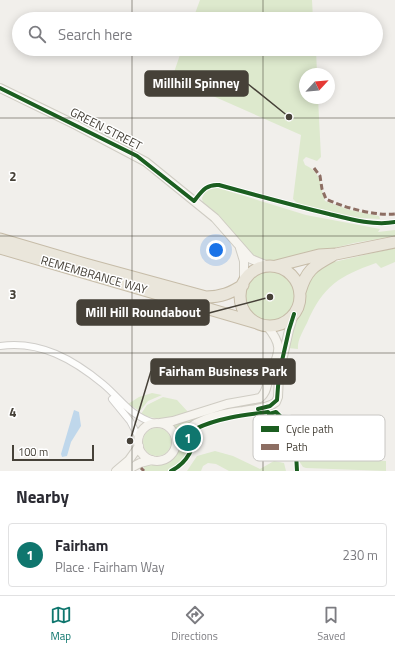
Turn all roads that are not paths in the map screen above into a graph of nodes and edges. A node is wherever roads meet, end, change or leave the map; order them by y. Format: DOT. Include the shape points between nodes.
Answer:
graph roads {
  1 [pos="0,88"];
  2 [pos="0,239"];
  3 [pos="395,242"];
  4 [pos="238,244"];
  5 [pos="0,248"];
  6 [pos="336,254"];
  7 [pos="270,266"];
  8 [pos="243,284"];
  9 [pos="300,292"];
  10 [pos="294,314"];
  11 [pos="262,325"];
  12 [pos="0,346"];
  13 [pos="100,382"];
  14 [pos="157,423"];
  15 [pos="176,441"];
  16 [pos="139,442"];
  17 [pos="152,460"];
  18 [pos="116,471"];
  19 [pos="125,471"];
  1 -- 4 [label="street, GREEN STREET" via="142,159 215,218"];
  2 -- 8 [label="highway, REMEMBRANCE WAY" via="206,297 222,296"];
  3 -- 6 [label="highway"];
  4 -- 7 [label="street, GREEN STREET" via="251,258"];
  4 -- 8 [label="street, GREEN STREET" via="244,261"];
  5 -- 11 [label="highway, REMEMBRANCE WAY"];
  6 -- 7 [label="highway" via="319,255 281,266"];
  6 -- 9 [label="highway" via="312,268 303,281"];
  7 -- 8 [label="highway" via="256,270"];
  7 -- 9 [label="highway" via="288,272"];
  8 -- 11 [label="highway" via="241,303 244,311"];
  9 -- 10 [label="highway" via="299,304"];
  10 -- 11 [label="highway" via="282,324"];
  10 -- 15 [label="street" via="279,374 278,397 274,404 206,419 190,427"];
  11 -- 14 [label="street" via="277,339 279,348 267,389 258,399 227,404"];
  12 -- 13 [label="street" via="21,345 52,352 77,363"];
  13 -- 14 [label="street" via="130,411"];
  13 -- 16 [label="street" via="100,386 130,420"];
  14 -- 15 [label="street" via="170,428"];
  14 -- 16 [label="street" via="146,427"];
  15 -- 17 [label="street" via="175,448 169,456"];
  16 -- 17 [label="street" via="145,456"];
  16 -- 18 [label="street" via="129,460"];
  17 -- 19 [label="street"];
}
